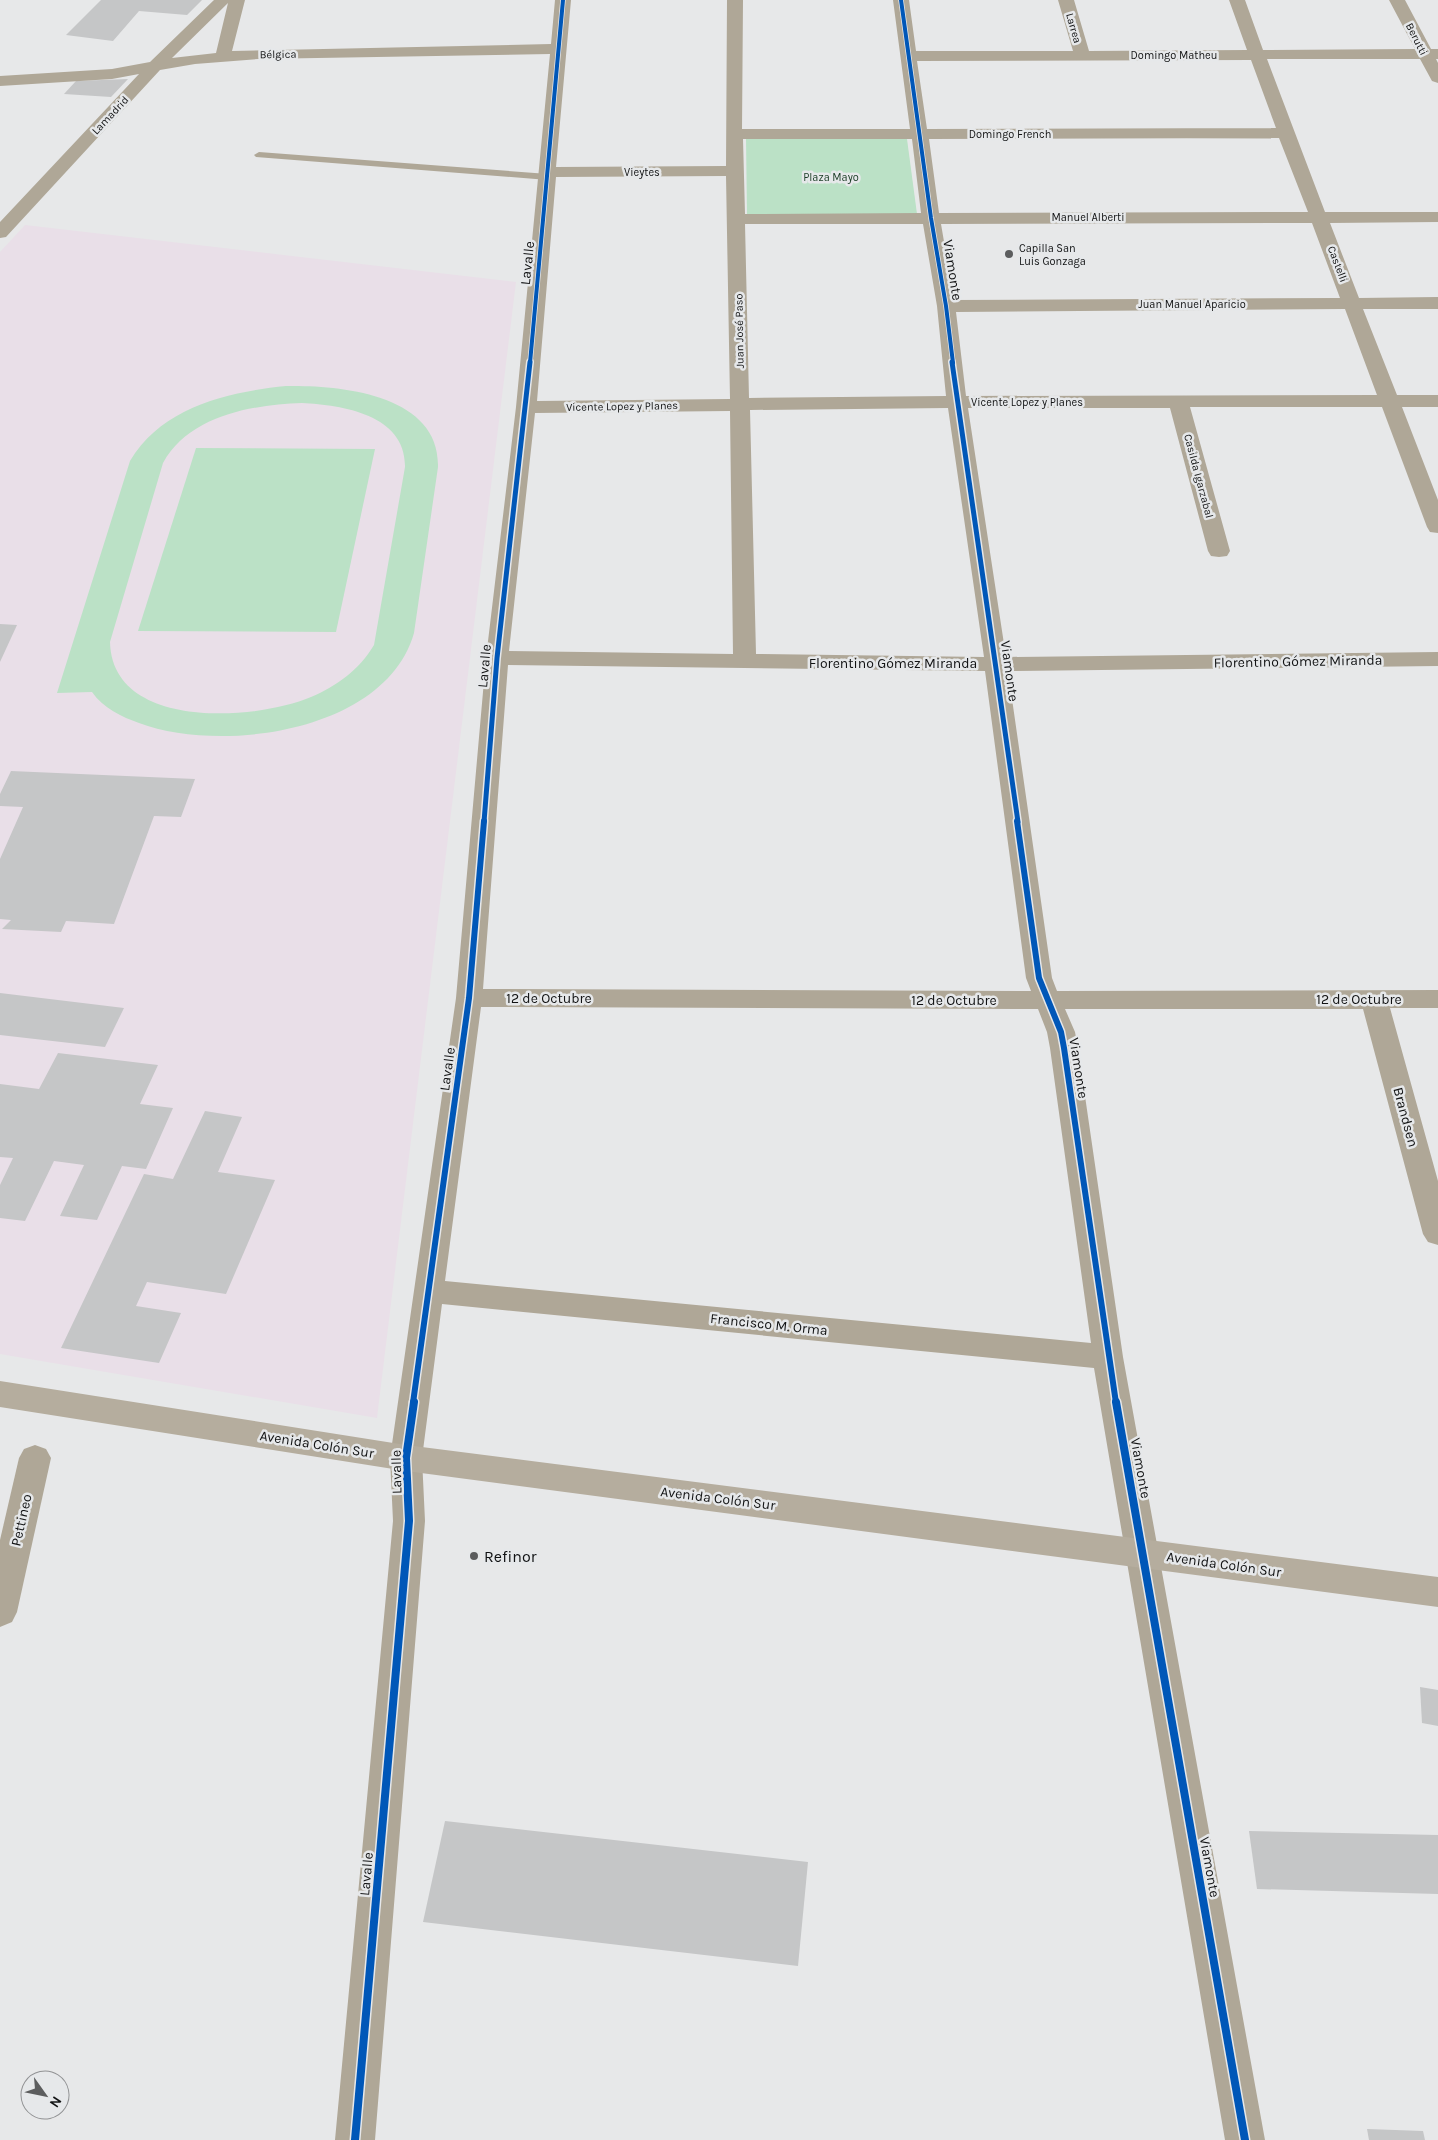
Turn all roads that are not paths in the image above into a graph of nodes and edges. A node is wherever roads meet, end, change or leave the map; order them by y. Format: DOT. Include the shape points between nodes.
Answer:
graph roads {
  1 [pos="223,0"];
  2 [pos="236,0"];
  3 [pos="563,0"];
  4 [pos="735,0"];
  5 [pos="902,0"];
  6 [pos="1066,0"];
  7 [pos="1237,0"];
  8 [pos="1397,0"];
  9 [pos="558,49"];
  10 [pos="1258,54"];
  11 [pos="1431,54"];
  12 [pos="1082,55"];
  13 [pos="223,56"];
  14 [pos="910,56"];
  15 [pos="155,66"];
  16 [pos="1438,78"];
  17 [pos="0,81"];
  18 [pos="1286,132"];
  19 [pos="734,134"];
  20 [pos="920,134"];
  21 [pos="259,155"];
  22 [pos="735,172"];
  23 [pos="548,174"];
  24 [pos="1320,217"];
  25 [pos="1438,217"];
  26 [pos="931,218"];
  27 [pos="737,219"];
  28 [pos="3,228"];
  29 [pos="1352,303"];
  30 [pos="1438,303"];
  31 [pos="946,306"];
  32 [pos="1390,401"];
  33 [pos="1438,401"];
  34 [pos="957,402"];
  35 [pos="1179,402"];
  36 [pos="741,404"];
  37 [pos="526,407"];
  38 [pos="1436,516"];
  39 [pos="1219,551"];
  40 [pos="497,658"];
  41 [pos="1438,660"];
  42 [pos="745,662"];
  43 [pos="996,664"];
  44 [pos="470,998"];
  45 [pos="1374,999"];
  46 [pos="1438,999"];
  47 [pos="1048,1000"];
  48 [pos="1438,1234"];
  49 [pos="429,1291"];
  50 [pos="1108,1357"];
  51 [pos="0,1394"];
  52 [pos="35,1458"];
  53 [pos="406,1458"];
  54 [pos="1144,1553"];
  55 [pos="1438,1592"];
  56 [pos="0,1612"];
  57 [pos="355,2140"];
  58 [pos="1245,2140"];
  1 -- 15 [label="street, Lamadrid"];
  2 -- 13 [label="street"];
  3 -- 9 [label="street, Lavalle"];
  4 -- 19 [label="street, Juan José Paso"];
  5 -- 14 [label="street, Viamonte"];
  6 -- 12 [label="street, Larrea"];
  7 -- 10 [label="street, Castelli"];
  8 -- 11 [label="street, Berutti"];
  9 -- 13 [label="street, Bélgica"];
  9 -- 23 [label="street, Lavalle"];
  10 -- 11 [label="street, Domingo Matheu"];
  10 -- 12 [label="street, Domingo Matheu"];
  10 -- 18 [label="street, Castelli"];
  11 -- 16 [label="street, Berutti"];
  12 -- 14 [label="street, Domingo Matheu"];
  13 -- 15 [label="street, Bélgica"];
  14 -- 20 [label="street, Viamonte"];
  15 -- 17 [label="street, Bélgica" via="112,74"];
  15 -- 28 [label="street, Lamadrid"];
  18 -- 20 [label="street, Domingo French"];
  18 -- 24 [label="street, Castelli"];
  19 -- 20 [label="street, Domingo French"];
  19 -- 22 [label="street, Juan José Paso"];
  20 -- 26 [label="street, Viamonte"];
  21 -- 23 [label="lane"];
  22 -- 23 [label="street, Vieytes"];
  22 -- 27 [label="street, Juan José Paso"];
  23 -- 37 [label="street, Lavalle"];
  24 -- 25 [label="street, Manuel Alberti"];
  24 -- 26 [label="street, Manuel Alberti"];
  24 -- 29 [label="street, Castelli"];
  26 -- 27 [label="street, Manuel Alberti"];
  26 -- 31 [label="street, Viamonte"];
  27 -- 36 [label="street, Juan José Paso"];
  29 -- 30 [label="street, Juan Manuel Aparicio"];
  29 -- 31 [label="street, Juan Manuel Aparicio"];
  29 -- 32 [label="street, Castelli"];
  31 -- 34 [label="street, Viamonte"];
  32 -- 33 [label="street, Vicente Lopez y Planes"];
  32 -- 35 [label="street, Vicente Lopez y Planes"];
  32 -- 38 [label="street, Castelli"];
  34 -- 35 [label="street, Vicente Lopez y Planes"];
  34 -- 36 [label="street, Vicente Lopez y Planes"];
  34 -- 43 [label="street, Viamonte"];
  35 -- 39 [label="street, Casilda Igarzabal"];
  36 -- 37 [label="street, Vicente Lopez y Planes"];
  36 -- 42 [label="street, Juan José Paso"];
  37 -- 40 [label="street, Lavalle"];
  40 -- 42 [label="street, Florentino Gómez Miranda"];
  40 -- 44 [label="street, Lavalle"];
  41 -- 43 [label="street, Florentino Gómez Miranda"];
  42 -- 43 [label="street, Florentino Gómez Miranda"];
  43 -- 47 [label="street, Viamonte" via="1039,978"];
  44 -- 47 [label="street, 12 de Octubre"];
  44 -- 49 [label="street, Lavalle"];
  45 -- 46 [label="street, 12 de Octubre"];
  45 -- 47 [label="street, 12 de Octubre"];
  45 -- 48 [label="street, Brandsen"];
  47 -- 50 [label="street, Viamonte" via="1064,1048"];
  49 -- 50 [label="street, Francisco M. Orma"];
  49 -- 53 [label="street, Lavalle"];
  50 -- 54 [label="street, Viamonte"];
  51 -- 53 [label="main road, Avenida Colón Sur"];
  52 -- 56 [label="street, Pettineo"];
  53 -- 54 [label="main road, Avenida Colón Sur"];
  53 -- 57 [label="street, Lavalle" via="409,1521"];
  54 -- 55 [label="main road, Avenida Colón Sur"];
  54 -- 58 [label="street, Viamonte"];
}
